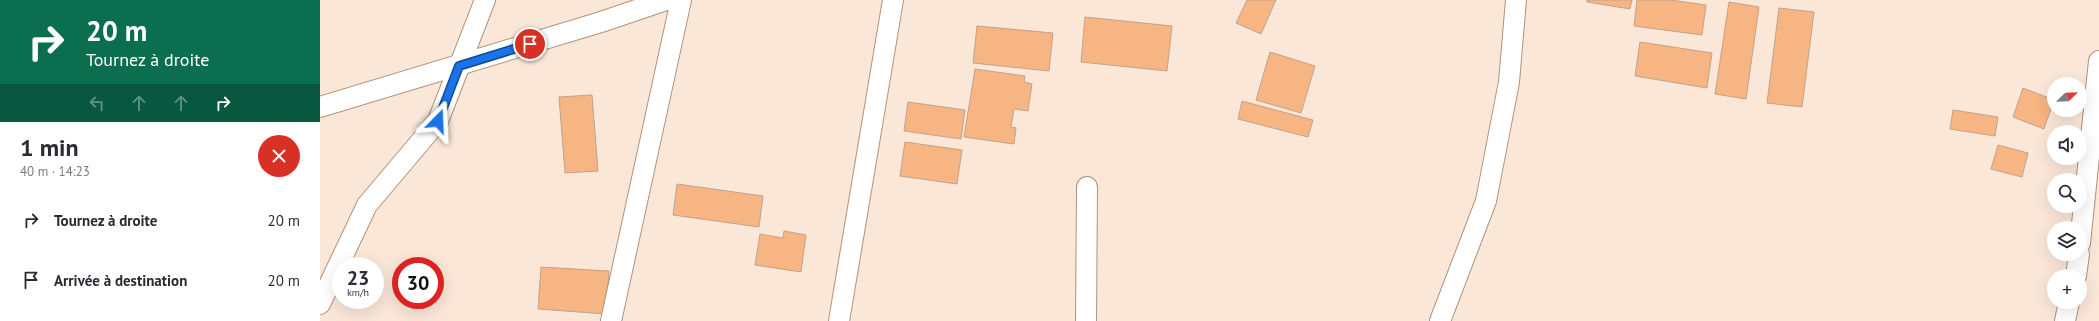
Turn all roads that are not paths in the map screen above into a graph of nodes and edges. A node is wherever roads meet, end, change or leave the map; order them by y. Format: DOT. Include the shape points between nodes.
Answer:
graph roads {
  1 [pos="485,0"];
  2 [pos="666,0"];
  3 [pos="681,0"];
  4 [pos="893,0"];
  5 [pos="1516,0"];
  6 [pos="2099,61"];
  7 [pos="459,66"];
  8 [pos="320,107"];
  9 [pos="1087,187"];
  10 [pos="2082,221"];
  11 [pos="320,304"];
  12 [pos="2067,309"];
  13 [pos="611,321"];
  14 [pos="839,321"];
  15 [pos="1086,321"];
  16 [pos="1440,321"];
  17 [pos="2064,321"];
  1 -- 7 [label="street"];
  2 -- 7 [label="street"];
  3 -- 13 [label="street"];
  4 -- 14 [label="street"];
  5 -- 16 [label="street" via="1509,82 1486,201"];
  6 -- 10 [label="street"];
  7 -- 8 [label="street"];
  7 -- 11 [label="street" via="438,121 367,205"];
  9 -- 15 [label="street"];
  12 -- 17 [label="street"];
}
